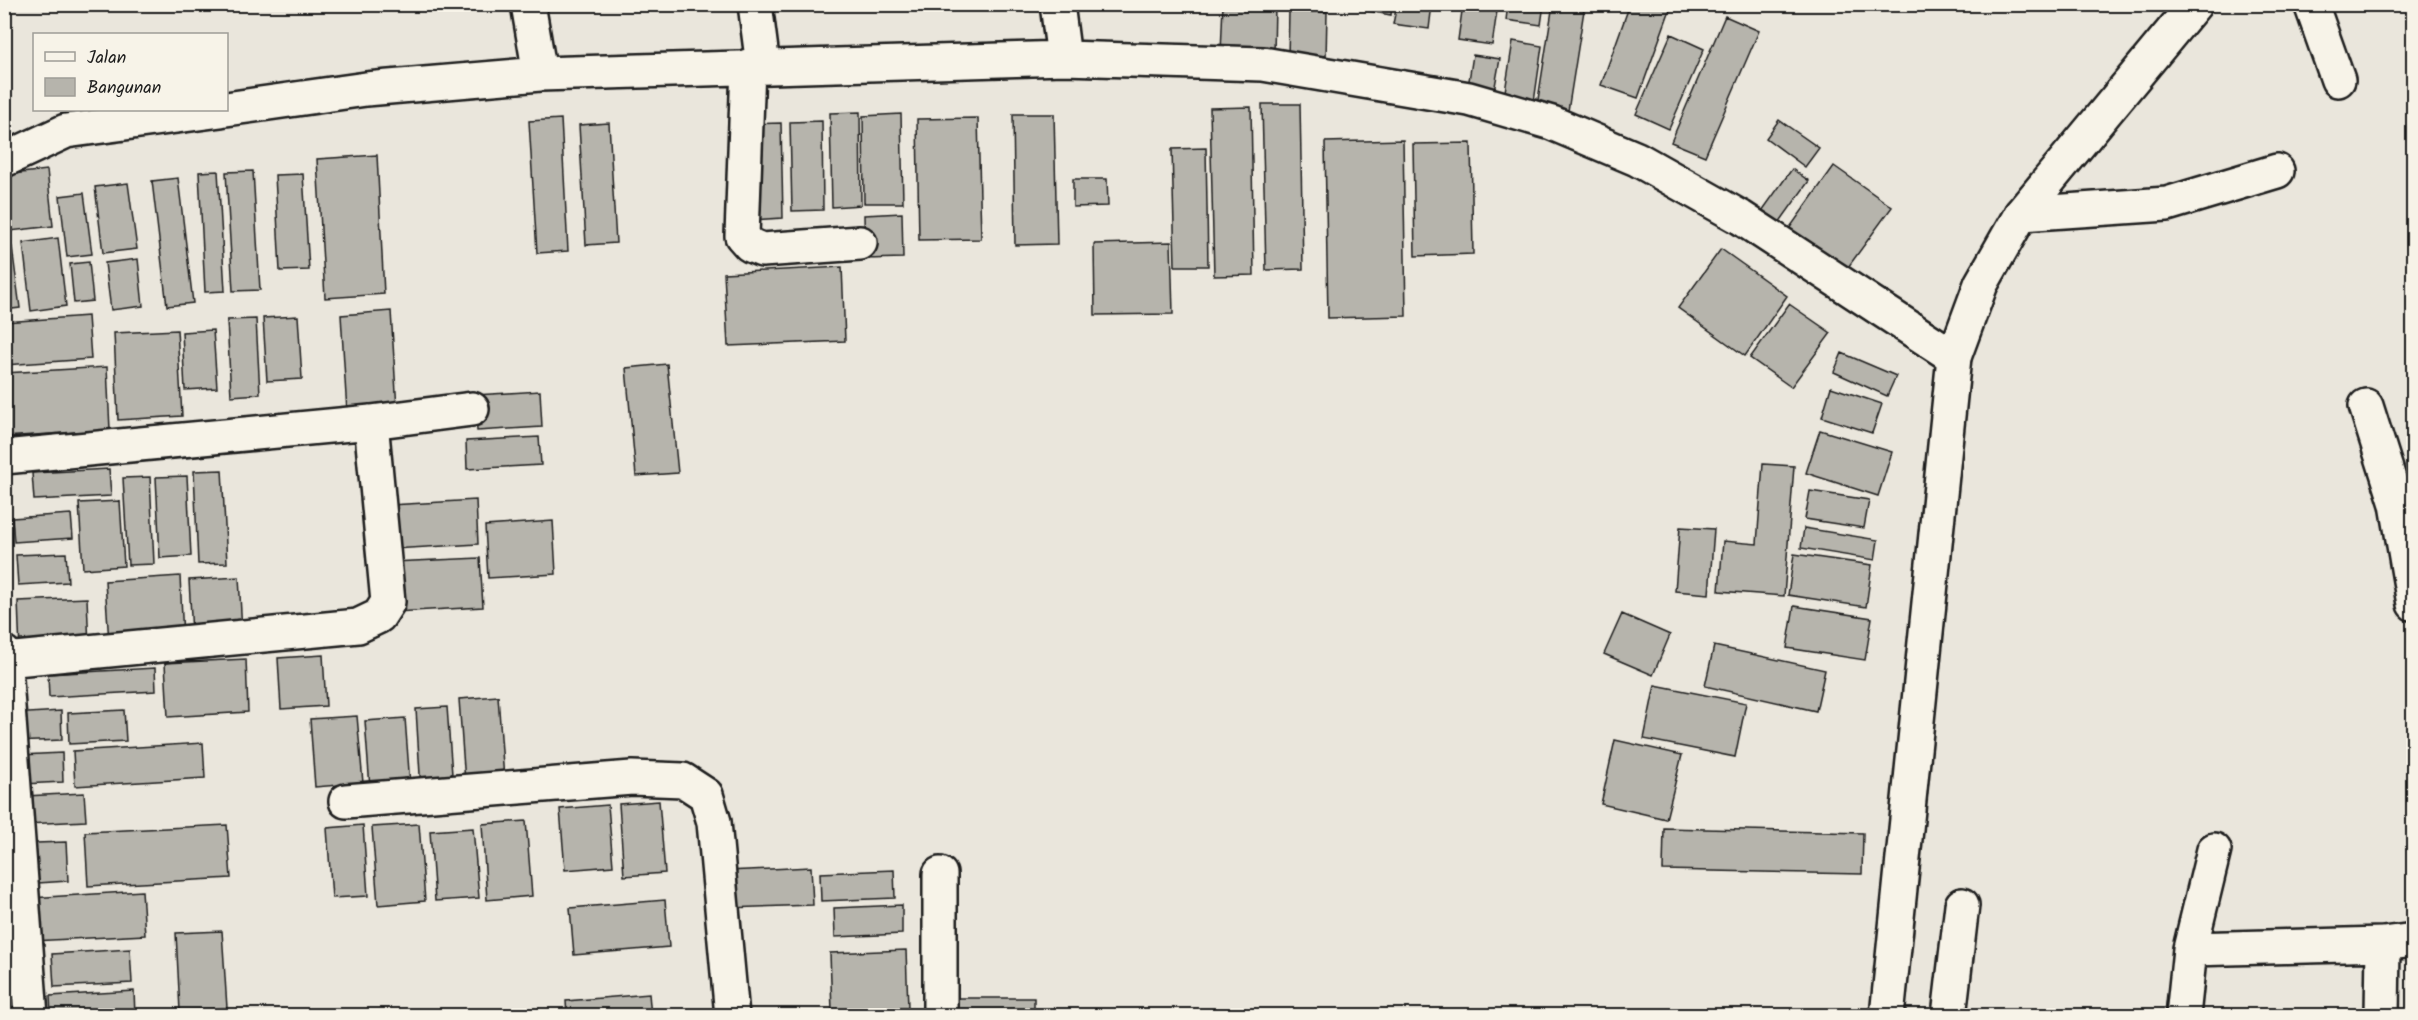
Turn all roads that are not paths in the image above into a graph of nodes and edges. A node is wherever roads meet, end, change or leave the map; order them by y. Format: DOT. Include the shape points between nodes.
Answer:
graph roads {
  1 [pos="528,4"];
  2 [pos="755,4"];
  3 [pos="1057,4"];
  4 [pos="2195,4"];
  5 [pos="2311,4"];
  6 [pos="1064,58"];
  7 [pos="756,66"];
  8 [pos="540,74"];
  9 [pos="2338,80"];
  10 [pos="228,109"];
  11 [pos="214,111"];
  12 [pos="4,160"];
  13 [pos="2277,171"];
  14 [pos="2021,214"];
  15 [pos="860,243"];
  16 [pos="1954,357"];
  17 [pos="2366,406"];
  18 [pos="472,409"];
  19 [pos="371,422"];
  20 [pos="4,458"];
  21 [pos="2405,503"];
  22 [pos="2414,604"];
  23 [pos="4,652"];
  24 [pos="5,660"];
  25 [pos="346,801"];
  26 [pos="2214,850"];
  27 [pos="940,874"];
  28 [pos="1962,905"];
  29 [pos="2398,942"];
  30 [pos="2190,949"];
  31 [pos="15,959"];
  32 [pos="31,1016"];
  33 [pos="732,1016"];
  34 [pos="940,1016"];
  35 [pos="1887,1016"];
  36 [pos="1949,1016"];
  37 [pos="2183,1016"];
  38 [pos="2382,1016"];
  1 -- 8 [label="street"];
  2 -- 7 [label="street"];
  3 -- 6 [label="street"];
  4 -- 14 [label="street"];
  5 -- 9 [label="street"];
  6 -- 7 [label="street"];
  6 -- 16 [label="street" via="1263,64 1469,99 1552,123 1637,159 1740,217"];
  7 -- 8 [label="street"];
  7 -- 15 [label="street" via="742,236 762,250"];
  8 -- 10 [label="street" via="366,89"];
  11 -- 12 [label="street" via="66,132"];
  13 -- 14 [label="street" via="2167,204"];
  14 -- 16 [label="street" via="1981,284"];
  16 -- 35 [label="street"];
  17 -- 21 [label="street"];
  18 -- 19 [label="street"];
  19 -- 20 [label="street"];
  19 -- 24 [label="street" via="388,602 380,616 358,626"];
  21 -- 22 [label="street"];
  23 -- 24 [label="street"];
  24 -- 31 [label="street"];
  25 -- 33 [label="street" via="632,778 683,780 706,795 714,822"];
  26 -- 30 [label="street"];
  27 -- 34 [label="street"];
  28 -- 36 [label="street"];
  29 -- 30 [label="street"];
  29 -- 38 [label="street"];
  30 -- 37 [label="street"];
  31 -- 32 [label="street"];
}
